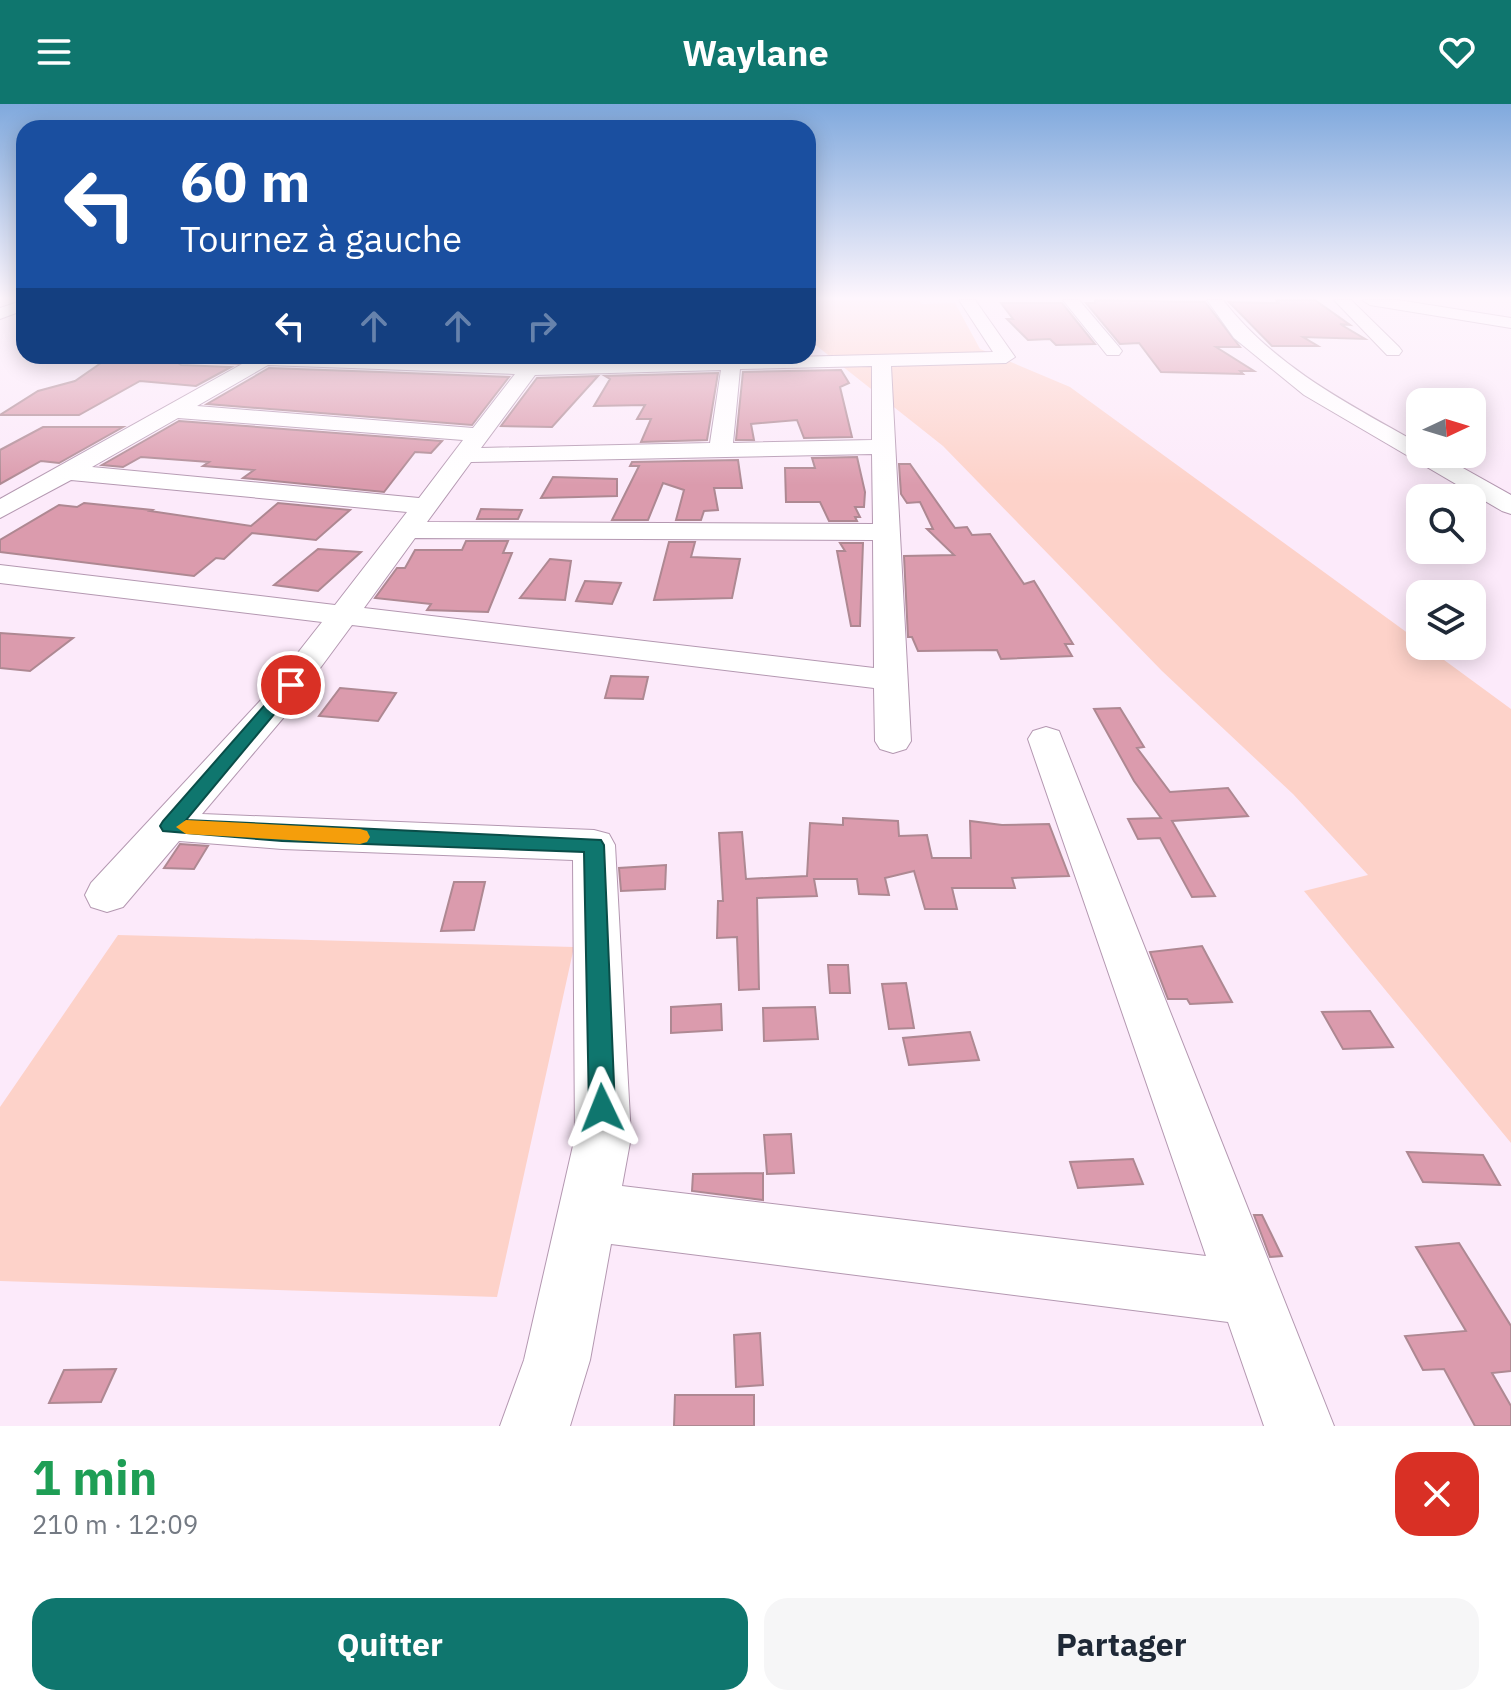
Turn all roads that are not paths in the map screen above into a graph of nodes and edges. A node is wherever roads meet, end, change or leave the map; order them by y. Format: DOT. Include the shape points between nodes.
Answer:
graph roads {
  1 [pos="881,362"];
  2 [pos="1274,362"];
  3 [pos="256,364"];
  4 [pos="533,364"];
  5 [pos="731,364"];
  6 [pos="176,411"];
  7 [pos="471,445"];
  8 [pos="885,447"];
  9 [pos="721,450"];
  10 [pos="67,472"];
  11 [pos="426,506"];
  12 [pos="1511,506"];
  13 [pos="0,510"];
  14 [pos="408,530"];
  15 [pos="886,532"];
  16 [pos="0,574"];
  17 [pos="344,615"];
  18 [pos="891,680"];
  19 [pos="1046,739"];
  20 [pos="893,741"];
  21 [pos="170,826"];
  22 [pos="107,895"];
  23 [pos="587,1211"];
  24 [pos="1249,1293"];
  25 [pos="535,1426"];
  26 [pos="1299,1426"];
  1 -- 8 [label="street"];
  2 -- 12 [label="street" via="1311,391"];
  3 -- 6 [label="street"];
  4 -- 7 [label="street"];
  5 -- 9 [label="street"];
  6 -- 7 [label="street"];
  6 -- 10 [label="street"];
  7 -- 9 [label="street"];
  7 -- 11 [label="street"];
  8 -- 9 [label="street"];
  8 -- 15 [label="street"];
  10 -- 11 [label="street"];
  10 -- 13 [label="street"];
  11 -- 14 [label="street"];
  14 -- 15 [label="street"];
  14 -- 17 [label="street"];
  15 -- 18 [label="street"];
  16 -- 17 [label="street"];
  17 -- 18 [label="street"];
  17 -- 21 [label="street" via="272,709"];
  18 -- 20 [label="street"];
  19 -- 24 [label="street"];
  21 -- 22 [label="street"];
  21 -- 23 [label="street" via="594,845 603,1137"];
  23 -- 24 [label="street"];
  23 -- 25 [label="street" via="557,1360"];
  24 -- 26 [label="street"];
}
